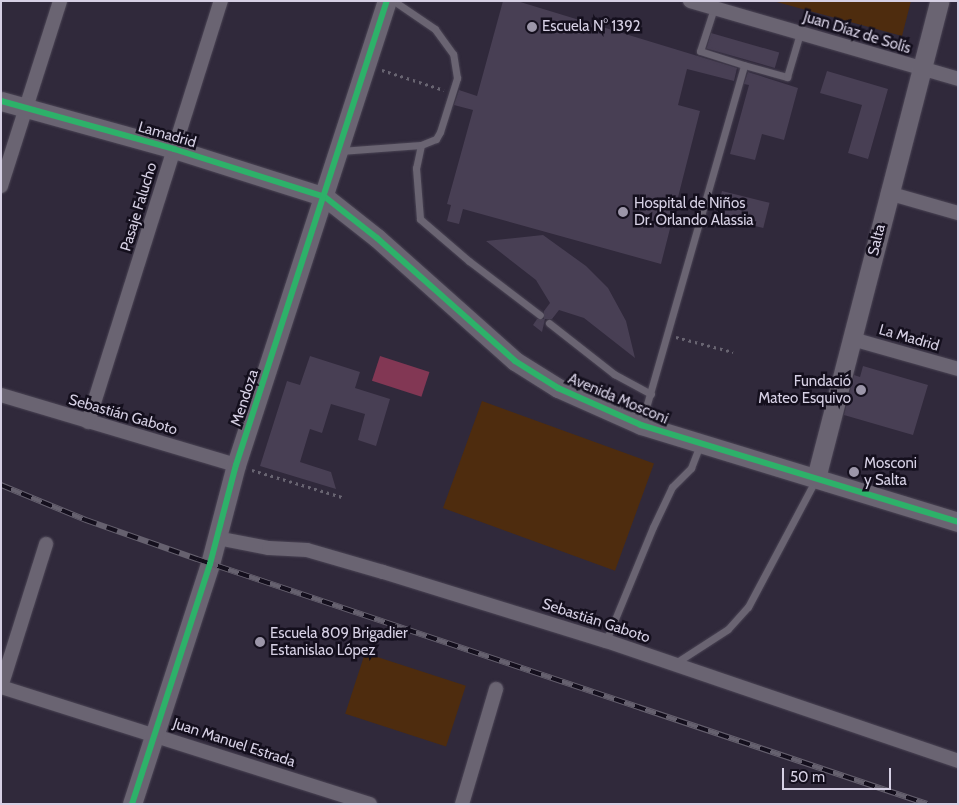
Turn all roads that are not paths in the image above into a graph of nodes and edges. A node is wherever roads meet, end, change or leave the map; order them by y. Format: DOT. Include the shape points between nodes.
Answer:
graph roads {
  1 [pos="60,1"];
  2 [pos="221,1"];
  3 [pos="387,1"];
  4 [pos="394,1"];
  5 [pos="690,1"];
  6 [pos="939,1"];
  7 [pos="715,5"];
  8 [pos="800,33"];
  9 [pos="744,65"];
  10 [pos="920,68"];
  11 [pos="958,79"];
  12 [pos="1,101"];
  13 [pos="26,108"];
  14 [pos="421,145"];
  15 [pos="174,149"];
  16 [pos="340,151"];
  17 [pos="1,186"];
  18 [pos="888,193"];
  19 [pos="325,197"];
  20 [pos="958,213"];
  21 [pos="540,315"];
  22 [pos="548,323"];
  23 [pos="852,338"];
  24 [pos="958,369"];
  25 [pos="651,394"];
  26 [pos="1,395"];
  27 [pos="88,422"];
  28 [pos="641,425"];
  29 [pos="700,445"];
  30 [pos="236,465"];
  31 [pos="816,478"];
  32 [pos="958,522"];
  33 [pos="217,538"];
  34 [pos="46,544"];
  35 [pos="606,641"];
  36 [pos="674,664"];
  37 [pos="1,687"];
  38 [pos="496,689"];
  39 [pos="154,734"];
  40 [pos="958,761"];
  41 [pos="132,804"];
  42 [pos="370,804"];
  43 [pos="462,804"];
  1 -- 13 [label="street"];
  2 -- 15 [label="street, Pasaje Falucho"];
  3 -- 16 [label="street, Mendoza"];
  4 -- 14 [label="lane" via="435,29 453,54 457,71 440,132 436,138"];
  5 -- 7 [label="street, Juan Díaz de Solís"];
  6 -- 10 [label="street, Salta"];
  7 -- 8 [label="street, Juan Díaz de Solís"];
  7 -- 9 [label="lane" via="700,51"];
  8 -- 9 [label="lane" via="787,77"];
  8 -- 10 [label="street, Juan Díaz de Solís"];
  9 -- 25 [label="lane"];
  10 -- 11 [label="street, Juan Díaz de Solís"];
  10 -- 18 [label="street, Salta"];
  12 -- 13 [label="street, Lamadrid"];
  13 -- 15 [label="street, Lamadrid"];
  13 -- 17 [label="street"];
  14 -- 16 [label="lane"];
  14 -- 21 [label="lane" via="416,168 420,219 468,261"];
  15 -- 19 [label="street, Lamadrid"];
  15 -- 27 [label="street, Pasaje Falucho"];
  16 -- 19 [label="street, Mendoza"];
  18 -- 20 [label="street"];
  18 -- 23 [label="street, Salta"];
  19 -- 28 [label="street, Avenida Mosconi" via="377,238 515,361 558,388"];
  19 -- 30 [label="street, Mendoza"];
  22 -- 25 [label="lane" via="614,374"];
  23 -- 24 [label="street, La Madrid"];
  23 -- 31 [label="street, Salta"];
  25 -- 28 [label="lane"];
  26 -- 27 [label="street, Sebastián Gaboto"];
  27 -- 30 [label="street, Sebastián Gaboto"];
  28 -- 29 [label="street, Avenida Mosconi"];
  29 -- 31 [label="street, Avenida Mosconi"];
  29 -- 35 [label="lane" via="691,468 672,487"];
  30 -- 33 [label="street, Mendoza"];
  31 -- 32 [label="street, Avenida Mosconi"];
  31 -- 36 [label="lane" via="748,607 728,629"];
  33 -- 35 [label="street, Sebastián Gaboto" via="269,548 307,550"];
  33 -- 39 [label="street, Mendoza"];
  34 -- 37 [label="street"];
  35 -- 36 [label="street, Sebastián Gaboto"];
  36 -- 40 [label="street, Sebastián Gaboto"];
  37 -- 39 [label="street, Juan Manuel Estrada"];
  38 -- 43 [label="street"];
  39 -- 41 [label="street, Mendoza"];
  39 -- 42 [label="street, Juan Manuel Estrada"];
}
